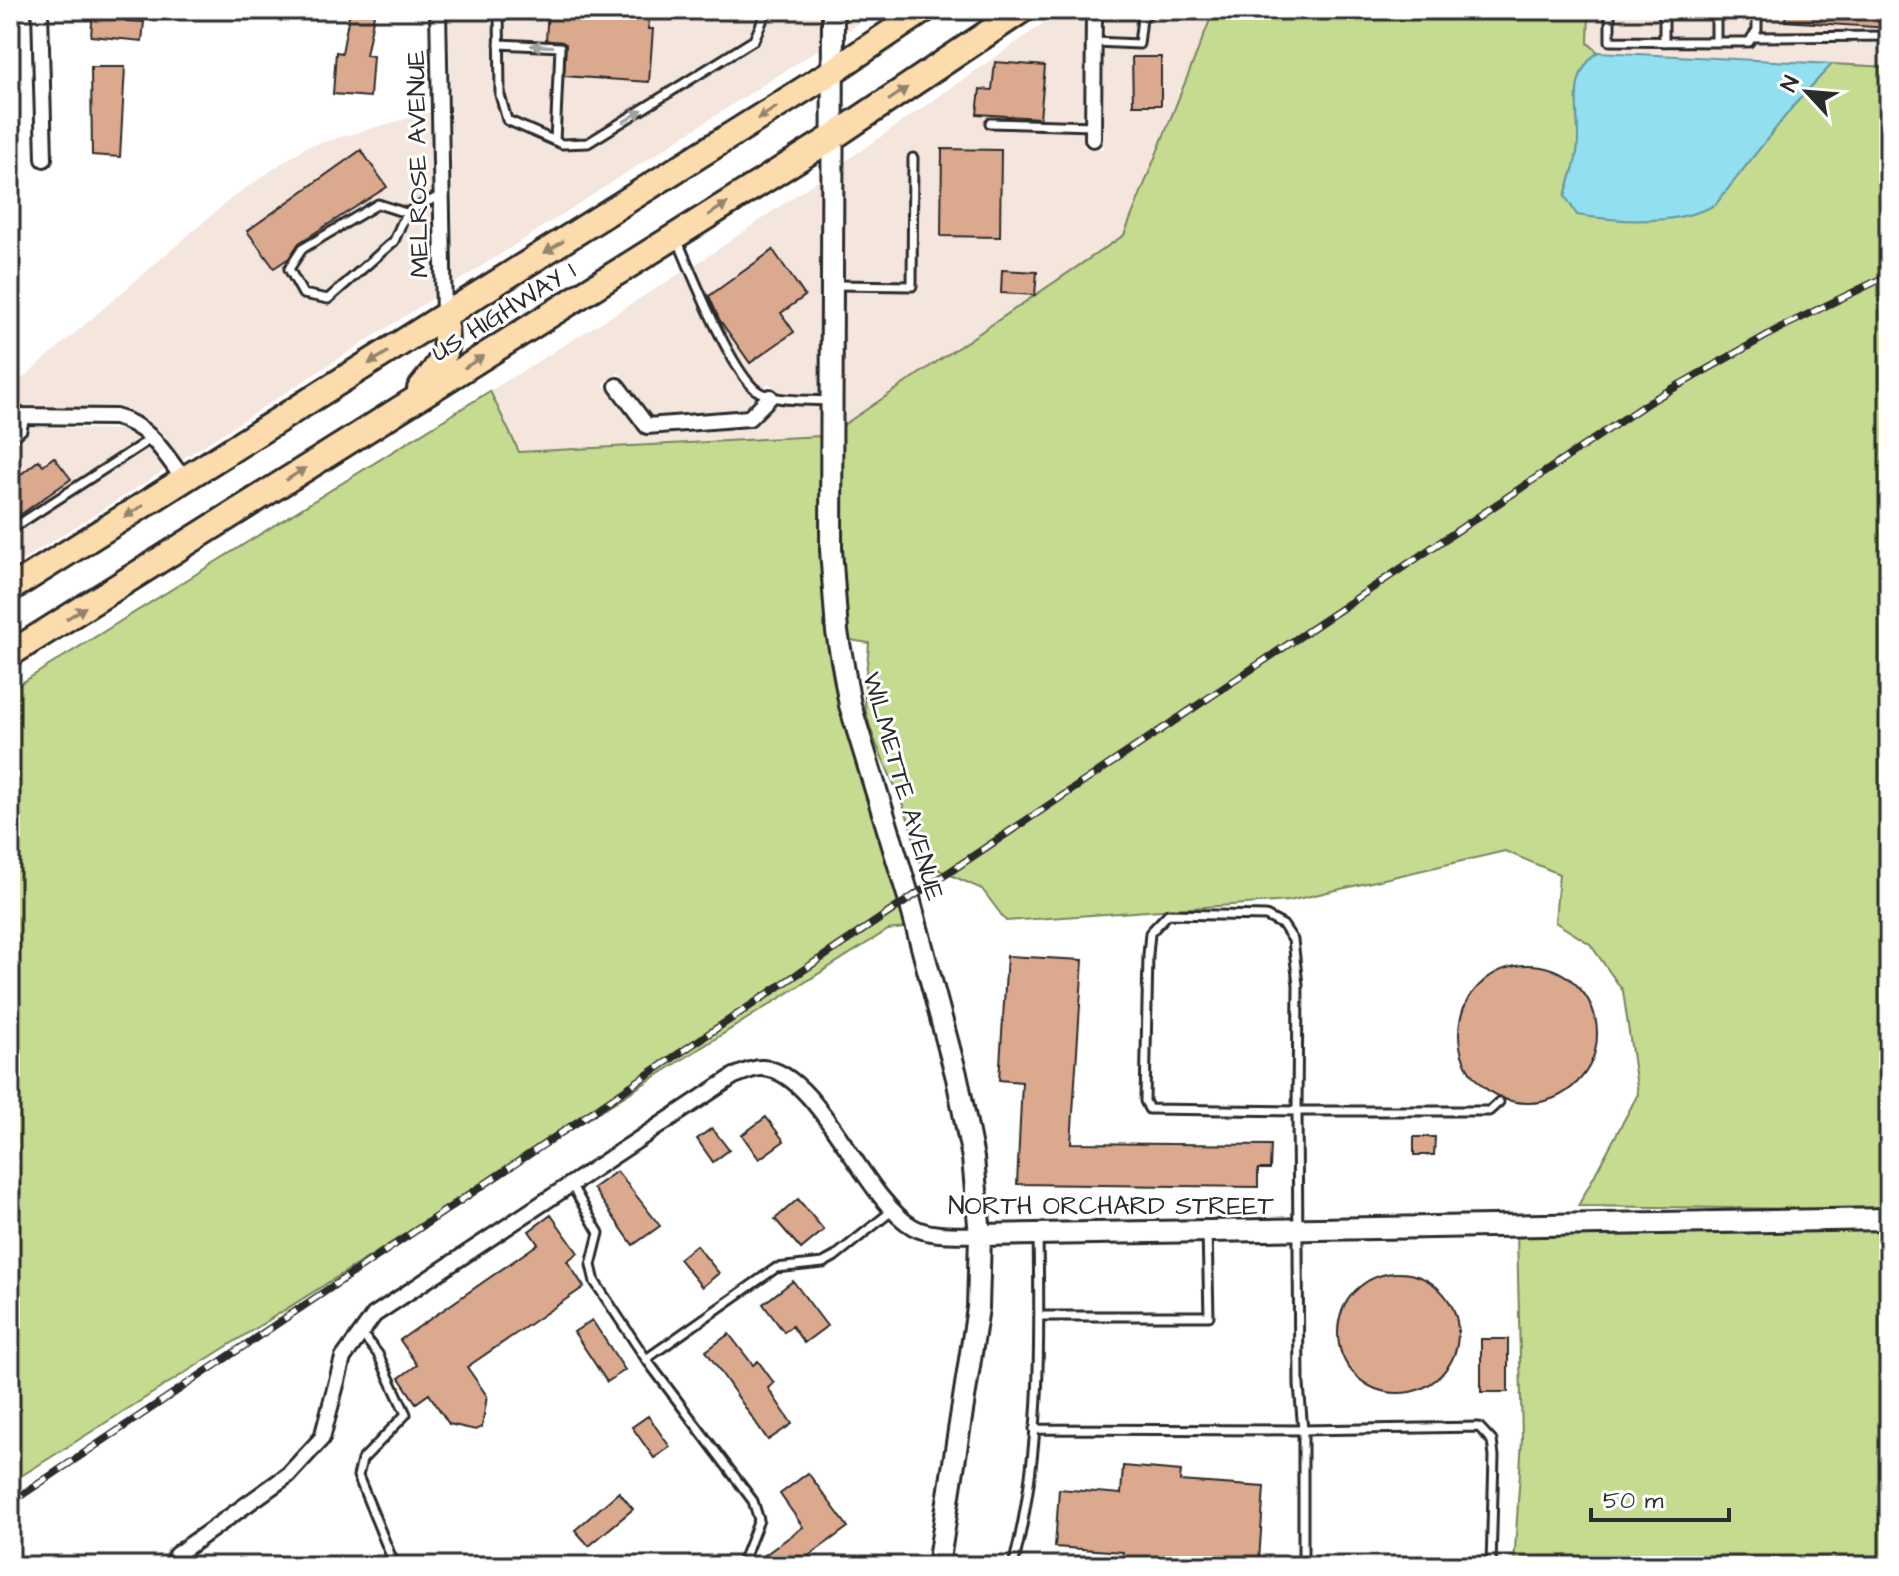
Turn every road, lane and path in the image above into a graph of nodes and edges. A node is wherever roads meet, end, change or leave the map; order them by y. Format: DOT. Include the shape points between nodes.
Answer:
graph roads {
  1 [pos="40,10"];
  2 [pos="438,10"];
  3 [pos="499,10"];
  4 [pos="767,10"];
  5 [pos="833,10"];
  6 [pos="924,10"];
  7 [pos="1022,10"];
  8 [pos="1094,10"];
  9 [pos="1152,10"];
  10 [pos="1610,10"];
  11 [pos="1664,10"];
  12 [pos="1716,10"];
  13 [pos="1757,10"];
  14 [pos="1754,34"];
  15 [pos="1889,36"];
  16 [pos="1094,42"];
  17 [pos="1664,42"];
  18 [pos="1716,42"];
  19 [pos="499,44"];
  20 [pos="833,71"];
  21 [pos="990,123"];
  22 [pos="1094,132"];
  23 [pos="833,137"];
  24 [pos="559,142"];
  25 [pos="913,158"];
  26 [pos="44,159"];
  27 [pos="441,195"];
  28 [pos="406,213"];
  29 [pos="676,236"];
  30 [pos="831,285"];
  31 [pos="444,317"];
  32 [pos="617,386"];
  33 [pos="770,397"];
  34 [pos="831,401"];
  35 [pos="408,404"];
  36 [pos="17,416"];
  37 [pos="152,438"];
  38 [pos="10,440"];
  39 [pos="184,480"];
  40 [pos="10,530"];
  41 [pos="11,587"];
  42 [pos="10,654"];
  43 [pos="1499,1102"];
  44 [pos="1297,1111"];
  45 [pos="571,1184"];
  46 [pos="894,1209"];
  47 [pos="1889,1219"];
  48 [pos="1301,1230"];
  49 [pos="1207,1231"];
  50 [pos="980,1235"];
  51 [pos="1038,1235"];
  52 [pos="1039,1316"];
  53 [pos="361,1333"];
  54 [pos="646,1359"];
  55 [pos="1034,1429"];
  56 [pos="1303,1430"];
  57 [pos="176,1555"];
  58 [pos="395,1566"];
  59 [pos="741,1566"];
  60 [pos="938,1566"];
  61 [pos="1013,1566"];
  62 [pos="1303,1566"];
  63 [pos="1491,1566"];
  1 -- 26 [label="street"];
  2 -- 27 [label="street, MELROSE AVENUE"];
  3 -- 19 [label="lane"];
  24 -- 4 [label="lane, one-way" via="588,143 727,58 754,40"];
  5 -- 20 [label="street, WILMETTE AVENUE"];
  6 -- 20 [label="main road, US HIGHWAY 1"];
  23 -- 7 [label="main road, US HIGHWAY 1, one-way"];
  8 -- 16 [label="street"];
  9 -- 16 [label="lane" via="1142,18 1139,44"];
  10 -- 17 [label="lane" via="1610,41"];
  11 -- 17 [label="lane"];
  12 -- 18 [label="lane"];
  13 -- 14 [label="lane"];
  14 -- 15 [label="lane"];
  14 -- 18 [label="lane" via="1749,42"];
  16 -- 22 [label="street"];
  17 -- 18 [label="lane"];
  19 -- 24 [label="lane" via="500,95 507,120"];
  24 -- 19 [label="lane, one-way" via="560,47"];
  20 -- 23 [label="street, WILMETTE AVENUE"];
  20 -- 31 [label="main road, US HIGHWAY 1, one-way"];
  21 -- 22 [label="lane"];
  29 -- 23 [label="main road, US HIGHWAY 1, one-way"];
  23 -- 30 [label="street, WILMETTE AVENUE"];
  25 -- 30 [label="lane" via="912,286"];
  27 -- 28 [label="lane"];
  27 -- 31 [label="street, MELROSE AVENUE"];
  28 -- 28 [label="lane" via="394,241 328,299 303,294 289,269 302,249 378,204"];
  29 -- 33 [label="lane" via="736,362 755,389"];
  35 -- 29 [label="main road, US HIGHWAY 1, one-way"];
  30 -- 34 [label="street, WILMETTE AVENUE"];
  31 -- 35 [label="main road" via="448,342 443,360"];
  31 -- 39 [label="main road, US HIGHWAY 1, one-way"];
  32 -- 33 [label="street" via="647,426 749,418"];
  33 -- 34 [label="lane"];
  34 -- 50 [label="street, WILMETTE AVENUE" via="831,549 850,705 957,1078 973,1158"];
  42 -- 35 [label="main road, US HIGHWAY 1, one-way"];
  36 -- 37 [label="street" via="115,417 131,421"];
  36 -- 38 [label="lane" via="22,430"];
  37 -- 39 [label="street"];
  37 -- 40 [label="lane"];
  39 -- 41 [label="main road, US HIGHWAY 1, one-way"];
  43 -- 44 [label="lane" via="1489,1111"];
  44 -- 44 [label="lane" via="1293,940 1283,925 1266,916 1168,914 1150,933 1145,1101 1149,1109"];
  44 -- 48 [label="lane"];
  45 -- 46 [label="street, NORTH ORCHARD STREET" via="734,1076 760,1067 798,1084"];
  45 -- 53 [label="street, NORTH ORCHARD STREET" via="374,1315"];
  45 -- 54 [label="lane" via="599,1233 591,1265 595,1282"];
  46 -- 50 [label="street, NORTH ORCHARD STREET" via="923,1231"];
  46 -- 54 [label="lane" via="823,1263 776,1268"];
  47 -- 48 [label="street, NORTH ORCHARD STREET"];
  48 -- 49 [label="street, NORTH ORCHARD STREET"];
  48 -- 56 [label="lane"];
  49 -- 51 [label="street, NORTH ORCHARD STREET"];
  49 -- 52 [label="lane" via="1209,1316"];
  50 -- 51 [label="street, NORTH ORCHARD STREET"];
  50 -- 60 [label="street, WILMETTE AVENUE" via="974,1354"];
  51 -- 52 [label="lane"];
  52 -- 55 [label="lane"];
  53 -- 57 [label="street, NORTH ORCHARD STREET" via="343,1358 322,1438 304,1460"];
  53 -- 58 [label="lane" via="387,1370 406,1414 362,1460 358,1476"];
  54 -- 59 [label="lane" via="753,1501 759,1520"];
  55 -- 56 [label="lane"];
  55 -- 61 [label="lane" via="1025,1519"];
  56 -- 62 [label="lane"];
  56 -- 63 [label="lane" via="1479,1427 1492,1441 1494,1456"];
}
